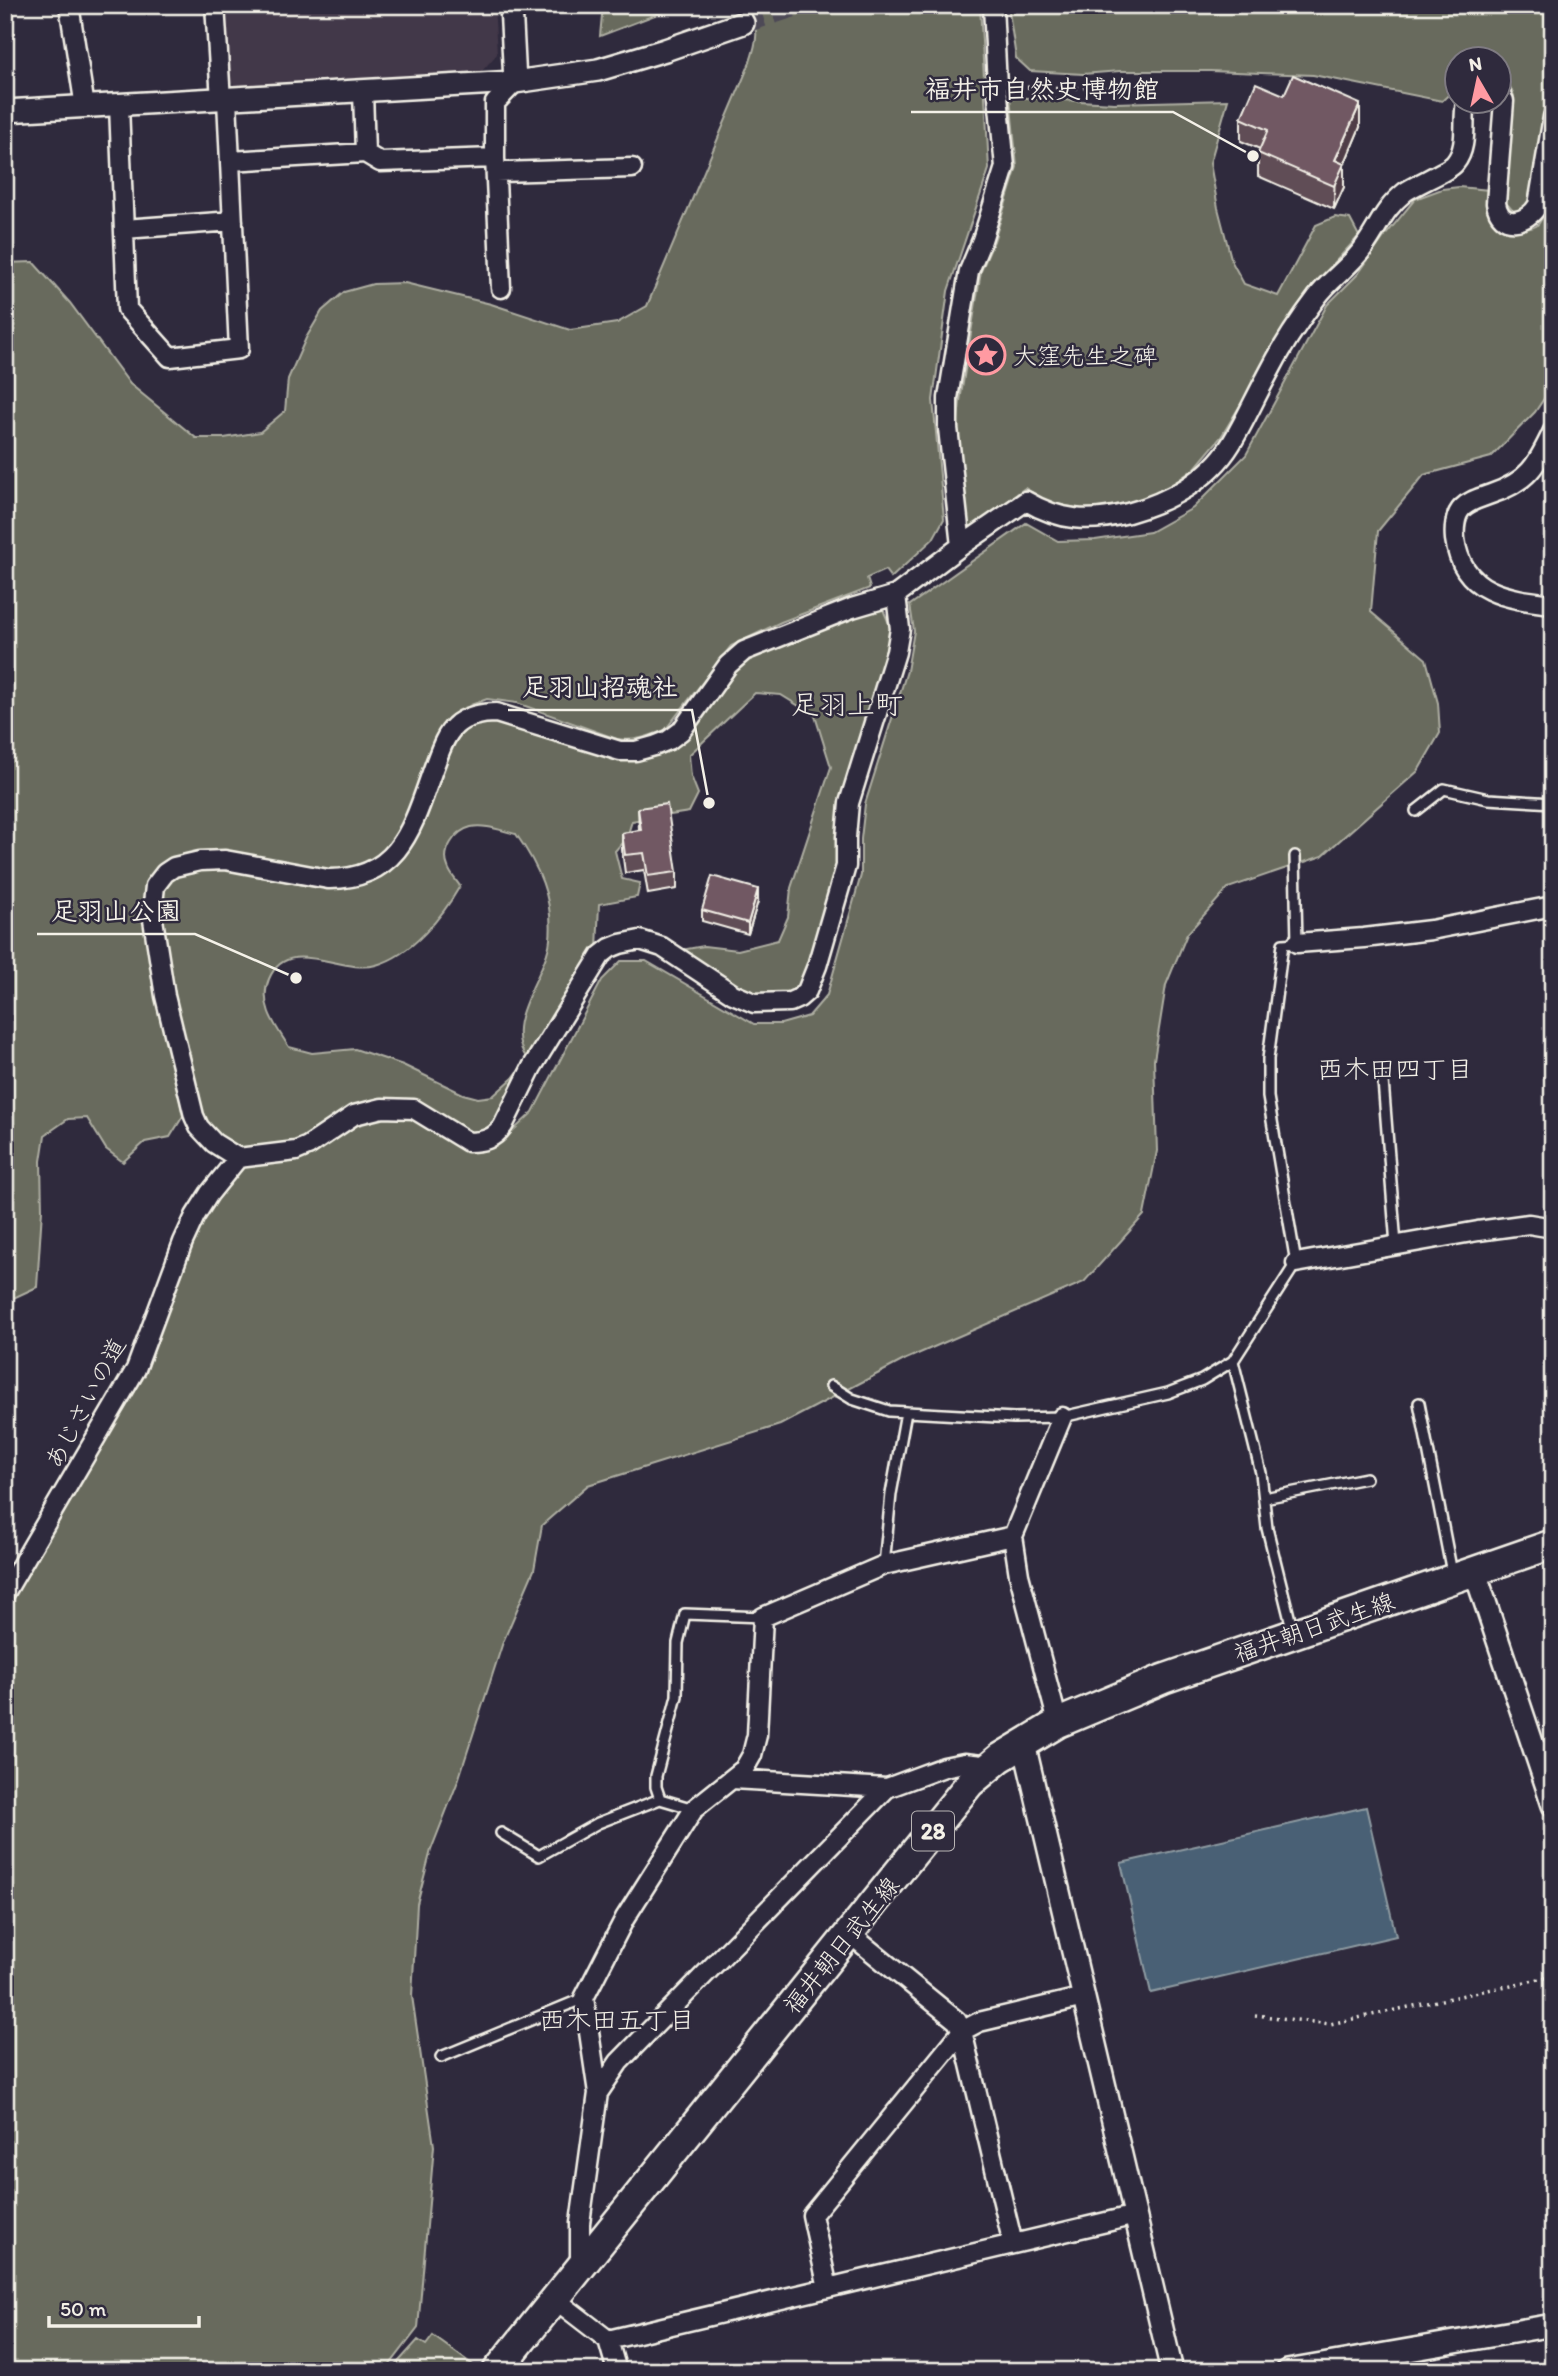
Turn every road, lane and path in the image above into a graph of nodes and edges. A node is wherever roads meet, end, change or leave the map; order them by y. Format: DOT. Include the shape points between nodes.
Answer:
graph roads {
  1 [pos="69,5"];
  2 [pos="215,5"];
  3 [pos="510,5"];
  4 [pos="993,5"];
  5 [pos="743,23"];
  6 [pos="515,82"];
  7 [pos="1014,87"];
  8 [pos="1112,88"];
  9 [pos="363,92"];
  10 [pos="224,100"];
  11 [pos="119,105"];
  12 [pos="85,107"];
  13 [pos="5,111"];
  14 [pos="1465,116"];
  15 [pos="1503,116"];
  16 [pos="1553,117"];
  17 [pos="365,153"];
  18 [pos="230,161"];
  19 [pos="495,165"];
  20 [pos="632,168"];
  21 [pos="233,221"];
  22 [pos="124,229"];
  23 [pos="501,288"];
  24 [pos="1553,431"];
  25 [pos="961,546"];
  26 [pos="896,595"];
  27 [pos="1553,604"];
  28 [pos="1553,803"];
  29 [pos="1416,811"];
  30 [pos="1295,856"];
  31 [pos="1553,906"];
  32 [pos="1297,943"];
  33 [pos="1383,1081"];
  34 [pos="238,1158"];
  35 [pos="1553,1228"];
  36 [pos="1396,1245"];
  37 [pos="1296,1263"];
  38 [pos="1233,1361"];
  39 [pos="831,1386"];
  40 [pos="1419,1403"];
  41 [pos="906,1412"];
  42 [pos="1062,1417"];
  43 [pos="1366,1478"];
  44 [pos="1264,1498"];
  45 [pos="1013,1536"];
  46 [pos="1553,1544"];
  47 [pos="884,1565"];
  48 [pos="1464,1576"];
  49 [pos="5,1593"];
  50 [pos="763,1617"];
  51 [pos="1294,1634"];
  52 [pos="1058,1723"];
  53 [pos="1024,1744"];
  54 [pos="1544,1751"];
  55 [pos="991,1766"];
  56 [pos="732,1779"];
  57 [pos="887,1788"];
  58 [pos="660,1800"];
  59 [pos="1553,1805"];
  60 [pos="694,1810"];
  61 [pos="500,1833"];
  62 [pos="850,1934"];
  63 [pos="1553,1976"];
  64 [pos="1084,1997"];
  65 [pos="584,1998"];
  66 [pos="1255,2015"];
  67 [pos="962,2031"];
  68 [pos="442,2057"];
  69 [pos="597,2093"];
  70 [pos="1136,2215"];
  71 [pos="1013,2244"];
  72 [pos="580,2270"];
  73 [pos="828,2288"];
  74 [pos="556,2300"];
  75 [pos="1553,2326"];
  76 [pos="608,2340"];
  77 [pos="1293,2370"];
  78 [pos="498,2371"];
  79 [pos="617,2371"];
  80 [pos="1172,2371"];
  1 -- 12 [label="street"];
  2 -- 10 [label="street"];
  3 -- 6 [label="street"];
  4 -- 25 [label="street" via="1005,167 969,271 948,398"];
  5 -- 6 [label="street" via="598,70"];
  6 -- 9 [label="street"];
  6 -- 19 [label="street" via="495,103"];
  7 -- 8 [label="path"];
  9 -- 10 [label="street"];
  9 -- 17 [label="street"];
  10 -- 11 [label="street"];
  10 -- 18 [label="street"];
  11 -- 12 [label="street"];
  11 -- 22 [label="street"];
  12 -- 13 [label="street"];
  14 -- 25 [label="street" via="1463,147 1454,165 1407,191 1386,209 1364,248 1318,295 1272,366 1231,445 1206,473 1162,502 1114,517 1068,518 1026,501"];
  15 -- 16 [label="street" via="1496,203 1505,219 1515,221 1532,215 1538,205"];
  17 -- 18 [label="street"];
  17 -- 19 [label="street" via="380,162"];
  18 -- 21 [label="street"];
  19 -- 20 [label="street"];
  19 -- 23 [label="street"];
  21 -- 22 [label="street"];
  21 -- 22 [label="street" via="239,349 170,357 127,309"];
  24 -- 27 [label="street" via="1540,460 1527,475 1511,487 1470,501 1460,510 1455,531 1463,566 1480,584 1512,600"];
  25 -- 26 [label="street"];
  26 -- 34 [label="street" via="900,629 896,652 849,803 846,866 817,966 807,991 799,998 754,1003 662,947 640,940 620,944 601,956 532,1067 503,1126 489,1140 468,1142 414,1109 382,1108 354,1115 296,1151"];
  26 -- 34 [label="street" via="744,651 728,665 681,732 654,746 620,751 496,713 483,713 456,725 442,747 408,837 370,872 328,879 225,860 185,863 164,873 155,886 152,913 175,1047 200,1127 214,1143"];
  28 -- 29 [label="lane" via="1488,799 1444,789"];
  30 -- 32 [label="lane"];
  31 -- 32 [label="street" via="1432,930"];
  32 -- 37 [label="lane" via="1283,944 1268,1059 1268,1097"];
  33 -- 36 [label="lane"];
  34 -- 49 [label="street, あじさいの道" via="195,1216 135,1369"];
  35 -- 36 [label="street" via="1529,1224"];
  36 -- 37 [label="street"];
  37 -- 38 [label="lane"];
  38 -- 42 [label="lane" via="1202,1380 1167,1393"];
  38 -- 44 [label="lane"];
  39 -- 41 [label="lane" via="852,1399"];
  40 -- 48 [label="lane"];
  41 -- 42 [label="lane"];
  41 -- 47 [label="lane"];
  42 -- 45 [label="street"];
  43 -- 44 [label="lane"];
  44 -- 51 [label="lane" via="1267,1528"];
  45 -- 47 [label="street"];
  45 -- 52 [label="street"];
  46 -- 48 [label="main road, 福井朝日武生線 / 28"];
  47 -- 50 [label="street"];
  48 -- 51 [label="main road, 福井朝日武生線 / 28"];
  48 -- 54 [label="street"];
  50 -- 56 [label="street" via="757,1735 752,1755"];
  50 -- 58 [label="lane" via="685,1614 678,1643 677,1696 656,1776"];
  51 -- 52 [label="main road, 福井朝日武生線 / 28" via="1163,1679"];
  52 -- 53 [label="main road, 福井朝日武生線 / 28"];
  53 -- 55 [label="main road, 福井朝日武生線 / 28"];
  53 -- 64 [label="street"];
  54 -- 59 [label="street"];
  55 -- 57 [label="street" via="964,1763 944,1767"];
  55 -- 62 [label="main road, 福井朝日武生線 / 28" via="970,1783"];
  56 -- 57 [label="street"];
  56 -- 60 [label="street"];
  57 -- 69 [label="street" via="620,2062"];
  58 -- 60 [label="lane"];
  58 -- 61 [label="lane" via="598,1823 539,1856"];
  60 -- 65 [label="street" via="625,1917"];
  62 -- 67 [label="street" via="957,2021"];
  62 -- 72 [label="main road, 福井朝日武生線 / 28"];
  63 -- 66 [label="path" via="1330,2024"];
  64 -- 67 [label="street" via="979,2022"];
  64 -- 70 [label="street"];
  65 -- 68 [label="lane"];
  65 -- 69 [label="street"];
  67 -- 71 [label="street"];
  67 -- 73 [label="street" via="812,2215"];
  69 -- 72 [label="street" via="580,2223"];
  70 -- 71 [label="street"];
  70 -- 80 [label="street"];
  71 -- 73 [label="street"];
  72 -- 74 [label="main road, 福井朝日武生線 / 28"];
  73 -- 76 [label="street"];
  74 -- 76 [label="street"];
  74 -- 78 [label="main road, 福井朝日武生線 / 28"];
  75 -- 77 [label="street"];
  76 -- 79 [label="street"];
}
